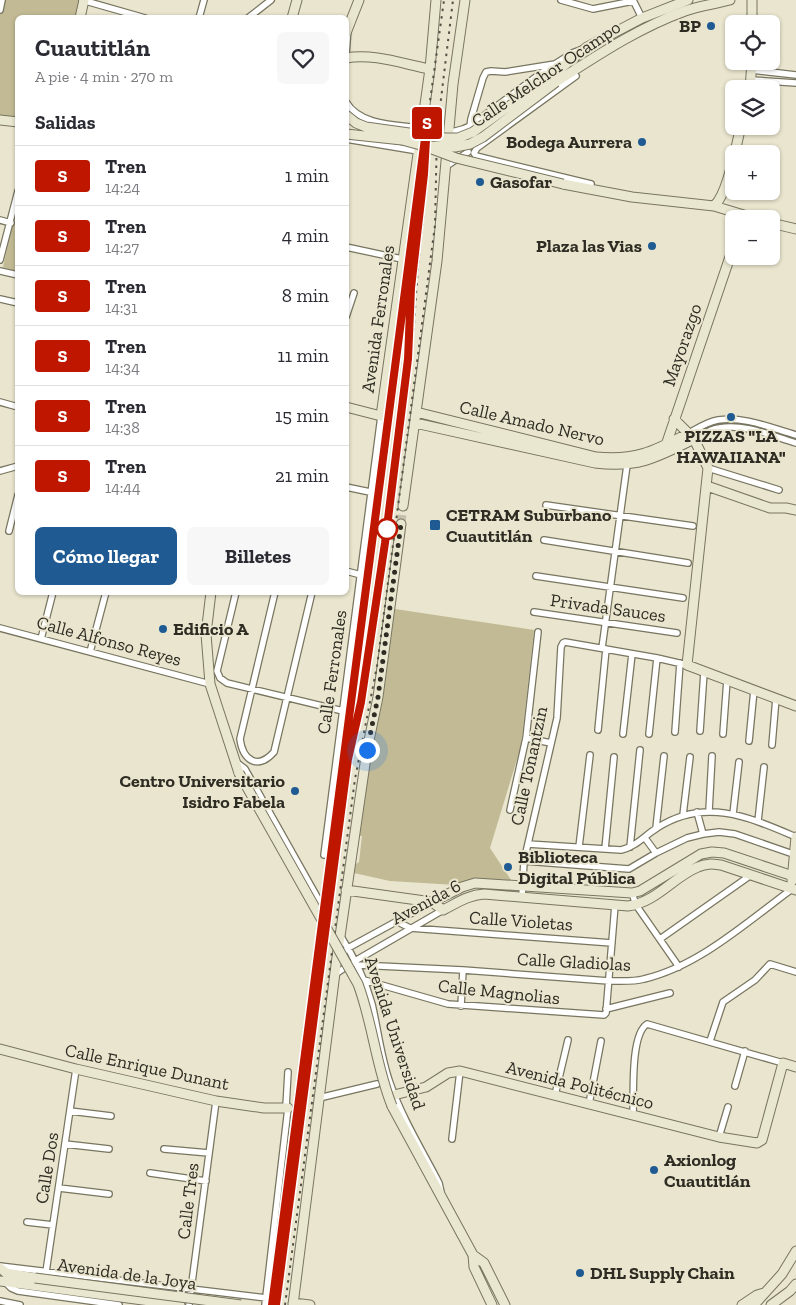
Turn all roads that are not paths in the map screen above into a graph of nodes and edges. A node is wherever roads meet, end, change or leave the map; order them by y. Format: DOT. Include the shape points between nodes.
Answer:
graph roads {
  1 [pos="2,0"];
  2 [pos="84,0"];
  3 [pos="204,0"];
  4 [pos="271,0"];
  5 [pos="297,0"];
  6 [pos="359,0"];
  7 [pos="436,0"];
  8 [pos="465,0"];
  9 [pos="561,0"];
  10 [pos="633,0"];
  11 [pos="688,0"];
  12 [pos="730,0"];
  13 [pos="752,0"];
  14 [pos="0,10"];
  15 [pos="81,15"];
  16 [pos="135,15"];
  17 [pos="200,15"];
  18 [pos="252,15"];
  19 [pos="293,15"];
  20 [pos="752,15"];
  21 [pos="642,18"];
  22 [pos="349,26"];
  23 [pos="587,48"];
  24 [pos="349,56"];
  25 [pos="555,64"];
  26 [pos="430,69"];
  27 [pos="772,70"];
  28 [pos="796,75"];
  29 [pos="576,76"];
  30 [pos="553,79"];
  31 [pos="780,83"];
  32 [pos="796,83"];
  33 [pos="349,106"];
  34 [pos="349,117"];
  35 [pos="0,120"];
  36 [pos="15,122"];
  37 [pos="470,126"];
  38 [pos="421,128"];
  39 [pos="448,133"];
  40 [pos="349,134"];
  41 [pos="739,135"];
  42 [pos="349,139"];
  43 [pos="421,149"];
  44 [pos="444,167"];
  45 [pos="591,184"];
  46 [pos="15,204"];
  47 [pos="714,206"];
  48 [pos="725,210"];
  49 [pos="0,220"];
  50 [pos="780,225"];
  51 [pos="10,227"];
  52 [pos="0,228"];
  53 [pos="796,229"];
  54 [pos="349,248"];
  55 [pos="402,259"];
  56 [pos="0,260"];
  57 [pos="727,265"];
  58 [pos="0,271"];
  59 [pos="15,274"];
  60 [pos="354,293"];
  61 [pos="0,299"];
  62 [pos="15,302"];
  63 [pos="349,308"];
  64 [pos="0,402"];
  65 [pos="15,406"];
  66 [pos="349,407"];
  67 [pos="416,412"];
  68 [pos="381,416"];
  69 [pos="674,419"];
  70 [pos="415,423"];
  71 [pos="473,431"];
  72 [pos="796,435"];
  73 [pos="691,436"];
  74 [pos="796,442"];
  75 [pos="666,445"];
  76 [pos="566,453"];
  77 [pos="662,456"];
  78 [pos="627,465"];
  79 [pos="15,467"];
  80 [pos="708,468"];
  81 [pos="0,471"];
  82 [pos="706,486"];
  83 [pos="349,488"];
  84 [pos="779,490"];
  85 [pos="370,492"];
  86 [pos="546,505"];
  87 [pos="403,506"];
  88 [pos="15,509"];
  89 [pos="796,510"];
  90 [pos="619,516"];
  91 [pos="401,524"];
  92 [pos="693,526"];
  93 [pos="10,532"];
  94 [pos="544,540"];
  95 [pos="614,552"];
  96 [pos="688,563"];
  97 [pos="349,572"];
  98 [pos="361,575"];
  99 [pos="536,576"];
  100 [pos="610,587"];
  101 [pos="52,595"];
  102 [pos="105,595"];
  103 [pos="211,595"];
  104 [pos="235,595"];
  105 [pos="274,595"];
  106 [pos="311,595"];
  107 [pos="683,598"];
  108 [pos="534,612"];
  109 [pos="605,623"];
  110 [pos="0,628"];
  111 [pos="538,632"];
  112 [pos="677,633"];
  113 [pos="41,639"];
  114 [pos="604,649"];
  115 [pos="90,652"];
  116 [pos="632,654"];
  117 [pos="657,658"];
  118 [pos="684,664"];
  119 [pos="704,672"];
  120 [pos="727,680"];
  121 [pos="210,684"];
  122 [pos="252,689"];
  123 [pos="754,690"];
  124 [pos="287,698"];
  125 [pos="776,698"];
  126 [pos="796,706"];
  127 [pos="343,711"];
  128 [pos="598,730"];
  129 [pos="700,731"];
  130 [pos="675,732"];
  131 [pos="623,734"];
  132 [pos="649,734"];
  133 [pos="724,734"];
  134 [pos="526,738"];
  135 [pos="749,741"];
  136 [pos="551,743"];
  137 [pos="772,745"];
  138 [pos="640,750"];
  139 [pos="590,755"];
  140 [pos="664,756"];
  141 [pos="712,756"];
  142 [pos="614,757"];
  143 [pos="690,757"];
  144 [pos="236,762"];
  145 [pos="739,762"];
  146 [pos="764,767"];
  147 [pos="510,810"];
  148 [pos="709,811"];
  149 [pos="697,812"];
  150 [pos="734,814"];
  151 [pos="683,815"];
  152 [pos="758,821"];
  153 [pos="656,828"];
  154 [pos="703,834"];
  155 [pos="796,837"];
  156 [pos="645,838"];
  157 [pos="528,844"];
  158 [pos="580,847"];
  159 [pos="630,847"];
  160 [pos="604,849"];
  161 [pos="656,852"];
  162 [pos="793,854"];
  163 [pos="324,855"];
  164 [pos="524,861"];
  165 [pos="674,869"];
  166 [pos="751,875"];
  167 [pos="794,877"];
  168 [pos="680,878"];
  169 [pos="523,885"];
  170 [pos="346,890"];
  171 [pos="794,890"];
  172 [pos="632,893"];
  173 [pos="522,897"];
  174 [pos="320,902"];
  175 [pos="432,902"];
  176 [pos="636,904"];
  177 [pos="615,905"];
  178 [pos="443,910"];
  179 [pos="398,922"];
  180 [pos="410,928"];
  181 [pos="336,936"];
  182 [pos="660,939"];
  183 [pos="612,943"];
  184 [pos="348,948"];
  185 [pos="337,957"];
  186 [pos="356,962"];
  187 [pos="679,967"];
  188 [pos="463,970"];
  189 [pos="796,972"];
  190 [pos="334,975"];
  191 [pos="364,980"];
  192 [pos="609,981"];
  193 [pos="670,993"];
  194 [pos="461,1006"];
  195 [pos="605,1012"];
  196 [pos="568,1040"];
  197 [pos="601,1041"];
  198 [pos="710,1041"];
  199 [pos="0,1049"];
  200 [pos="745,1052"];
  201 [pos="783,1063"];
  202 [pos="796,1067"];
  203 [pos="76,1069"];
  204 [pos="460,1071"];
  205 [pos="288,1072"];
  206 [pos="377,1084"];
  207 [pos="736,1086"];
  208 [pos="394,1095"];
  209 [pos="555,1095"];
  210 [pos="319,1098"];
  211 [pos="216,1101"];
  212 [pos="589,1104"];
  213 [pos="287,1107"];
  214 [pos="728,1107"];
  215 [pos="70,1111"];
  216 [pos="112,1116"];
  217 [pos="633,1116"];
  218 [pos="719,1137"];
  219 [pos="452,1139"];
  220 [pos="66,1144"];
  221 [pos="109,1149"];
  222 [pos="164,1149"];
  223 [pos="209,1153"];
  224 [pos="150,1174"];
  225 [pos="206,1181"];
  226 [pos="59,1188"];
  227 [pos="109,1194"];
  228 [pos="442,1196"];
  229 [pos="27,1222"];
  230 [pos="53,1225"];
  231 [pos="796,1251"];
  232 [pos="473,1255"];
  233 [pos="46,1272"];
  234 [pos="4,1275"];
  235 [pos="796,1284"];
  236 [pos="192,1289"];
  237 [pos="766,1292"];
  238 [pos="0,1301"];
  239 [pos="82,1302"];
  240 [pos="266,1302"];
  241 [pos="293,1304"];
  242 [pos="20,1305"];
  243 [pos="119,1305"];
  244 [pos="180,1305"];
  245 [pos="189,1305"];
  246 [pos="241,1305"];
  247 [pos="310,1305"];
  248 [pos="492,1305"];
  249 [pos="505,1305"];
  250 [pos="742,1305"];
  251 [pos="754,1305"];
  252 [pos="771,1305"];
  1 -- 14 [label="street"];
  2 -- 15 [label="main road"];
  2 -- 16 [label="street"];
  3 -- 17 [label="street"];
  4 -- 18 [label="street"];
  5 -- 19 [label="main road"];
  6 -- 22 [label="main road"];
  7 -- 26 [label="main road, Avenida Ferronales"];
  8 -- 39 [label="main road"];
  9 -- 10 [label="street" via="593,9"];
  10 -- 21 [label="street"];
  11 -- 21 [label="main road, Calle Melchor Ocampo"];
  12 -- 30 [label="main road, Calle Melchor Ocampo" via="686,11 640,30"];
  13 -- 20 [label="main road"];
  21 -- 23 [label="main road, Calle Melchor Ocampo"];
  23 -- 25 [label="street, Calle Melchor Ocampo"];
  23 -- 30 [label="main road, Calle Melchor Ocampo"];
  24 -- 26 [label="main road"];
  25 -- 37 [label="street, Calle Melchor Ocampo"];
  25 -- 37 [label="street" via="486,72"];
  26 -- 38 [label="main road, Avenida Ferronales"];
  27 -- 28 [label="street"];
  29 -- 45 [label="street" via="474,153"];
  30 -- 34 [label="main road, Calle Melchor Ocampo, bridge" via="473,132 458,138 366,127"];
  30 -- 43 [label="main road, Calle Melchor Ocampo, bridge" via="476,140 455,147"];
  31 -- 32 [label="street"];
  33 -- 38 [label="street" via="360,117 372,121"];
  35 -- 36 [label="main road"];
  37 -- 39 [label="street, Calle Melchor Ocampo"];
  37 -- 44 [label="street" via="468,152"];
  38 -- 43 [label="main road, Avenida Ferronales"];
  39 -- 44 [label="main road"];
  40 -- 43 [label="main road, Calle Melchor Ocampo, bridge" via="402,140"];
  41 -- 47 [label="main road" via="726,185"];
  42 -- 43 [label="street"];
  43 -- 47 [label="main road, bridge" via="632,198"];
  43 -- 55 [label="main road, Avenida Ferronales"];
  44 -- 67 [label="main road" via="437,261"];
  46 -- 51 [label="street"];
  47 -- 48 [label="main road"];
  49 -- 51 [label="street"];
  50 -- 53 [label="main road"];
  51 -- 52 [label="street"];
  51 -- 56 [label="street"];
  54 -- 55 [label="street"];
  55 -- 68 [label="main road, Avenida Ferronales"];
  57 -- 69 [label="main road, Mayorazgo"];
  58 -- 59 [label="street"];
  60 -- 63 [label="street"];
  61 -- 62 [label="street"];
  64 -- 65 [label="street"];
  66 -- 68 [label="main road"];
  67 -- 70 [label="main road"];
  67 -- 71 [label="main road, Calle Amado Nervo"];
  68 -- 85 [label="street, Avenida Ferronales"];
  69 -- 73 [label="main road"];
  69 -- 75 [label="main road, Mayorazgo"];
  70 -- 71 [label="main road, Calle Amado Nervo"];
  70 -- 87 [label="main road"];
  71 -- 76 [label="main road, Calle Amado Nervo"];
  72 -- 73 [label="street" via="729,419 707,424"];
  73 -- 74 [label="street" via="729,426"];
  73 -- 75 [label="main road, Calle Amado Nervo"];
  73 -- 77 [label="main road, Calle Amado Nervo"];
  73 -- 80 [label="main road"];
  75 -- 76 [label="main road, Calle Amado Nervo" via="647,453 619,458"];
  75 -- 77 [label="main road, Mayorazgo"];
  76 -- 78 [label="main road, Calle Amado Nervo" via="595,463"];
  77 -- 78 [label="main road, Calle Amado Nervo"];
  78 -- 90 [label="street"];
  79 -- 81 [label="street"];
  80 -- 82 [label="main road"];
  80 -- 84 [label="street"];
  82 -- 89 [label="main road" via="770,508"];
  82 -- 118 [label="main road"];
  83 -- 85 [label="street"];
  85 -- 98 [label="street, Calle Ferronales"];
  86 -- 90 [label="street"];
  88 -- 93 [label="street"];
  90 -- 92 [label="street"];
  90 -- 95 [label="street"];
  91 -- 170 [label="main road" via="378,697"];
  94 -- 95 [label="street"];
  95 -- 96 [label="street"];
  95 -- 100 [label="street"];
  97 -- 98 [label="street"];
  98 -- 127 [label="street, Calle Ferronales"];
  99 -- 100 [label="street, Privada Sauces"];
  100 -- 107 [label="street, Privada Sauces"];
  100 -- 109 [label="street"];
  101 -- 113 [label="street"];
  102 -- 115 [label="street"];
  103 -- 121 [label="main road" via="206,634"];
  104 -- 122 [label="street" via="217,671 226,683"];
  105 -- 122 [label="street"];
  106 -- 124 [label="street"];
  108 -- 109 [label="street, Privada Sauces"];
  109 -- 112 [label="street, Privada Sauces"];
  109 -- 114 [label="street"];
  110 -- 113 [label="street, Calle Alfonso Reyes"];
  111 -- 134 [label="street"];
  113 -- 115 [label="street, Calle Alfonso Reyes"];
  114 -- 116 [label="street"];
  114 -- 128 [label="street"];
  114 -- 136 [label="street, Calle Tonantzin" via="565,642 561,647 557,718"];
  115 -- 121 [label="street, Calle Alfonso Reyes"];
  116 -- 117 [label="street"];
  116 -- 131 [label="street"];
  117 -- 118 [label="street"];
  117 -- 132 [label="street"];
  118 -- 119 [label="main road"];
  118 -- 130 [label="street"];
  119 -- 120 [label="main road"];
  119 -- 129 [label="street"];
  120 -- 123 [label="main road"];
  120 -- 133 [label="street"];
  121 -- 144 [label="main road"];
  122 -- 124 [label="street"];
  122 -- 124 [label="street" via="240,740 245,756 253,762 263,762 274,752"];
  123 -- 125 [label="main road"];
  123 -- 135 [label="street"];
  124 -- 127 [label="street"];
  125 -- 126 [label="main road"];
  125 -- 137 [label="street"];
  127 -- 163 [label="street, Calle Ferronales"];
  134 -- 136 [label="street"];
  134 -- 147 [label="street"];
  136 -- 157 [label="street, Calle Tonantzin"];
  138 -- 159 [label="street"];
  139 -- 158 [label="street"];
  140 -- 153 [label="street"];
  141 -- 148 [label="street"];
  142 -- 160 [label="street"];
  143 -- 151 [label="street"];
  144 -- 174 [label="street" via="245,769"];
  144 -- 181 [label="main road, bridge" via="239,773"];
  145 -- 150 [label="street"];
  146 -- 152 [label="street"];
  148 -- 149 [label="street"];
  148 -- 150 [label="street"];
  149 -- 151 [label="street"];
  149 -- 154 [label="street"];
  150 -- 152 [label="street"];
  151 -- 153 [label="street"];
  152 -- 155 [label="street"];
  153 -- 156 [label="street"];
  154 -- 161 [label="street"];
  154 -- 162 [label="street" via="736,834"];
  155 -- 162 [label="main road"];
  156 -- 159 [label="street"];
  156 -- 161 [label="street"];
  157 -- 158 [label="street"];
  157 -- 164 [label="street, Calle Tonantzin"];
  158 -- 160 [label="street"];
  159 -- 160 [label="street"];
  161 -- 164 [label="street" via="625,870"];
  162 -- 167 [label="main road"];
  164 -- 169 [label="street, Calle Tonantzin"];
  165 -- 167 [label="main road" via="701,854 712,852"];
  165 -- 168 [label="main road"];
  165 -- 172 [label="main road"];
  166 -- 168 [label="main road, Avenida 6" via="708,864"];
  166 -- 171 [label="main road, Avenida 6"];
  166 -- 182 [label="street"];
  167 -- 171 [label="main road"];
  168 -- 176 [label="main road, Avenida 6"];
  169 -- 172 [label="main road, Avenida 6"];
  169 -- 173 [label="street, Calle Tonantzin"];
  169 -- 175 [label="main road, Avenida 6" via="468,884"];
  170 -- 175 [label="main road"];
  170 -- 181 [label="main road"];
  171 -- 187 [label="street, Calle Gladiolas" via="702,955"];
  172 -- 176 [label="street"];
  173 -- 177 [label="main road, Avenida 6"];
  173 -- 178 [label="main road, Avenida 6" via="474,895"];
  175 -- 178 [label="main road"];
  175 -- 179 [label="street, Avenida 6"];
  176 -- 177 [label="main road, Avenida 6"];
  176 -- 182 [label="street"];
  177 -- 183 [label="street"];
  178 -- 180 [label="street, Avenida 6"];
  179 -- 180 [label="street, Calle Violetas"];
  179 -- 184 [label="street, Avenida 6"];
  180 -- 183 [label="street, Calle Violetas"];
  180 -- 186 [label="street, Avenida 6"];
  181 -- 184 [label="street, Avenida Universidad"];
  181 -- 185 [label="main road"];
  181 -- 228 [label="main road, Avenida Universidad, bridge" via="364,1000 380,1072 392,1106"];
  182 -- 187 [label="street"];
  183 -- 192 [label="street"];
  184 -- 185 [label="street, Avenida 6"];
  184 -- 186 [label="street, Avenida Universidad"];
  185 -- 190 [label="main road"];
  186 -- 188 [label="street, Calle Gladiolas"];
  186 -- 190 [label="street, Avenida 6"];
  186 -- 191 [label="street, Avenida Universidad"];
  187 -- 192 [label="street, Calle Gladiolas" via="644,979"];
  188 -- 192 [label="street, Calle Gladiolas"];
  188 -- 194 [label="street"];
  189 -- 198 [label="street" via="770,964 755,980 727,998 720,1007"];
  190 -- 210 [label="main road"];
  191 -- 194 [label="street, Calle Magnolias" via="435,1002"];
  191 -- 208 [label="street, Avenida Universidad"];
  192 -- 195 [label="street"];
  193 -- 195 [label="street, Calle Magnolias"];
  194 -- 195 [label="street, Calle Magnolias"];
  196 -- 209 [label="street"];
  197 -- 212 [label="street"];
  198 -- 200 [label="street"];
  198 -- 217 [label="street" via="647,1024 643,1026 636,1046"];
  199 -- 203 [label="main road, Calle Enrique Dunant"];
  200 -- 201 [label="street"];
  200 -- 207 [label="street"];
  201 -- 202 [label="main road"];
  201 -- 218 [label="main road, Avenida Politécnico" via="760,1143"];
  203 -- 211 [label="main road, Calle Enrique Dunant"];
  203 -- 215 [label="street, Calle Dos"];
  204 -- 208 [label="main road" via="448,1073 432,1085"];
  204 -- 209 [label="main road, Avenida Politécnico"];
  204 -- 219 [label="street"];
  205 -- 213 [label="street"];
  206 -- 210 [label="street"];
  208 -- 228 [label="street, Avenida Universidad" via="439,1183"];
  209 -- 212 [label="main road, Avenida Politécnico"];
  210 -- 241 [label="main road"];
  211 -- 213 [label="main road, Calle Enrique Dunant" via="264,1108"];
  211 -- 223 [label="street, Calle Tres"];
  212 -- 217 [label="main road, Avenida Politécnico"];
  213 -- 240 [label="street"];
  214 -- 218 [label="street"];
  215 -- 216 [label="street"];
  215 -- 220 [label="street, Calle Dos"];
  217 -- 218 [label="main road, Avenida Politécnico"];
  220 -- 221 [label="street"];
  220 -- 226 [label="street, Calle Dos"];
  222 -- 223 [label="street"];
  223 -- 225 [label="street, Calle Tres"];
  224 -- 225 [label="street"];
  225 -- 236 [label="street, Calle Tres"];
  226 -- 227 [label="street"];
  226 -- 230 [label="street, Calle Dos"];
  228 -- 232 [label="main road, Avenida Universidad"];
  229 -- 230 [label="street"];
  230 -- 233 [label="street, Calle Dos"];
  231 -- 237 [label="main road"];
  232 -- 248 [label="main road, Avenida Universidad" via="474,1267"];
  232 -- 249 [label="main road, Avenida Universidad" via="484,1263"];
  233 -- 234 [label="street"];
  233 -- 236 [label="street"];
  234 -- 239 [label="street" via="12,1288 18,1291"];
  234 -- 244 [label="main road, Avenida de la Joya"];
  234 -- 246 [label="main road, Avenida de la Joya, bridge"];
  235 -- 252 [label="main road"];
  236 -- 240 [label="street"];
  236 -- 245 [label="street, Calle Tres"];
  237 -- 250 [label="main road"];
  237 -- 251 [label="main road"];
  238 -- 242 [label="street"];
  239 -- 243 [label="street"];
  241 -- 247 [label="main road"];
}
